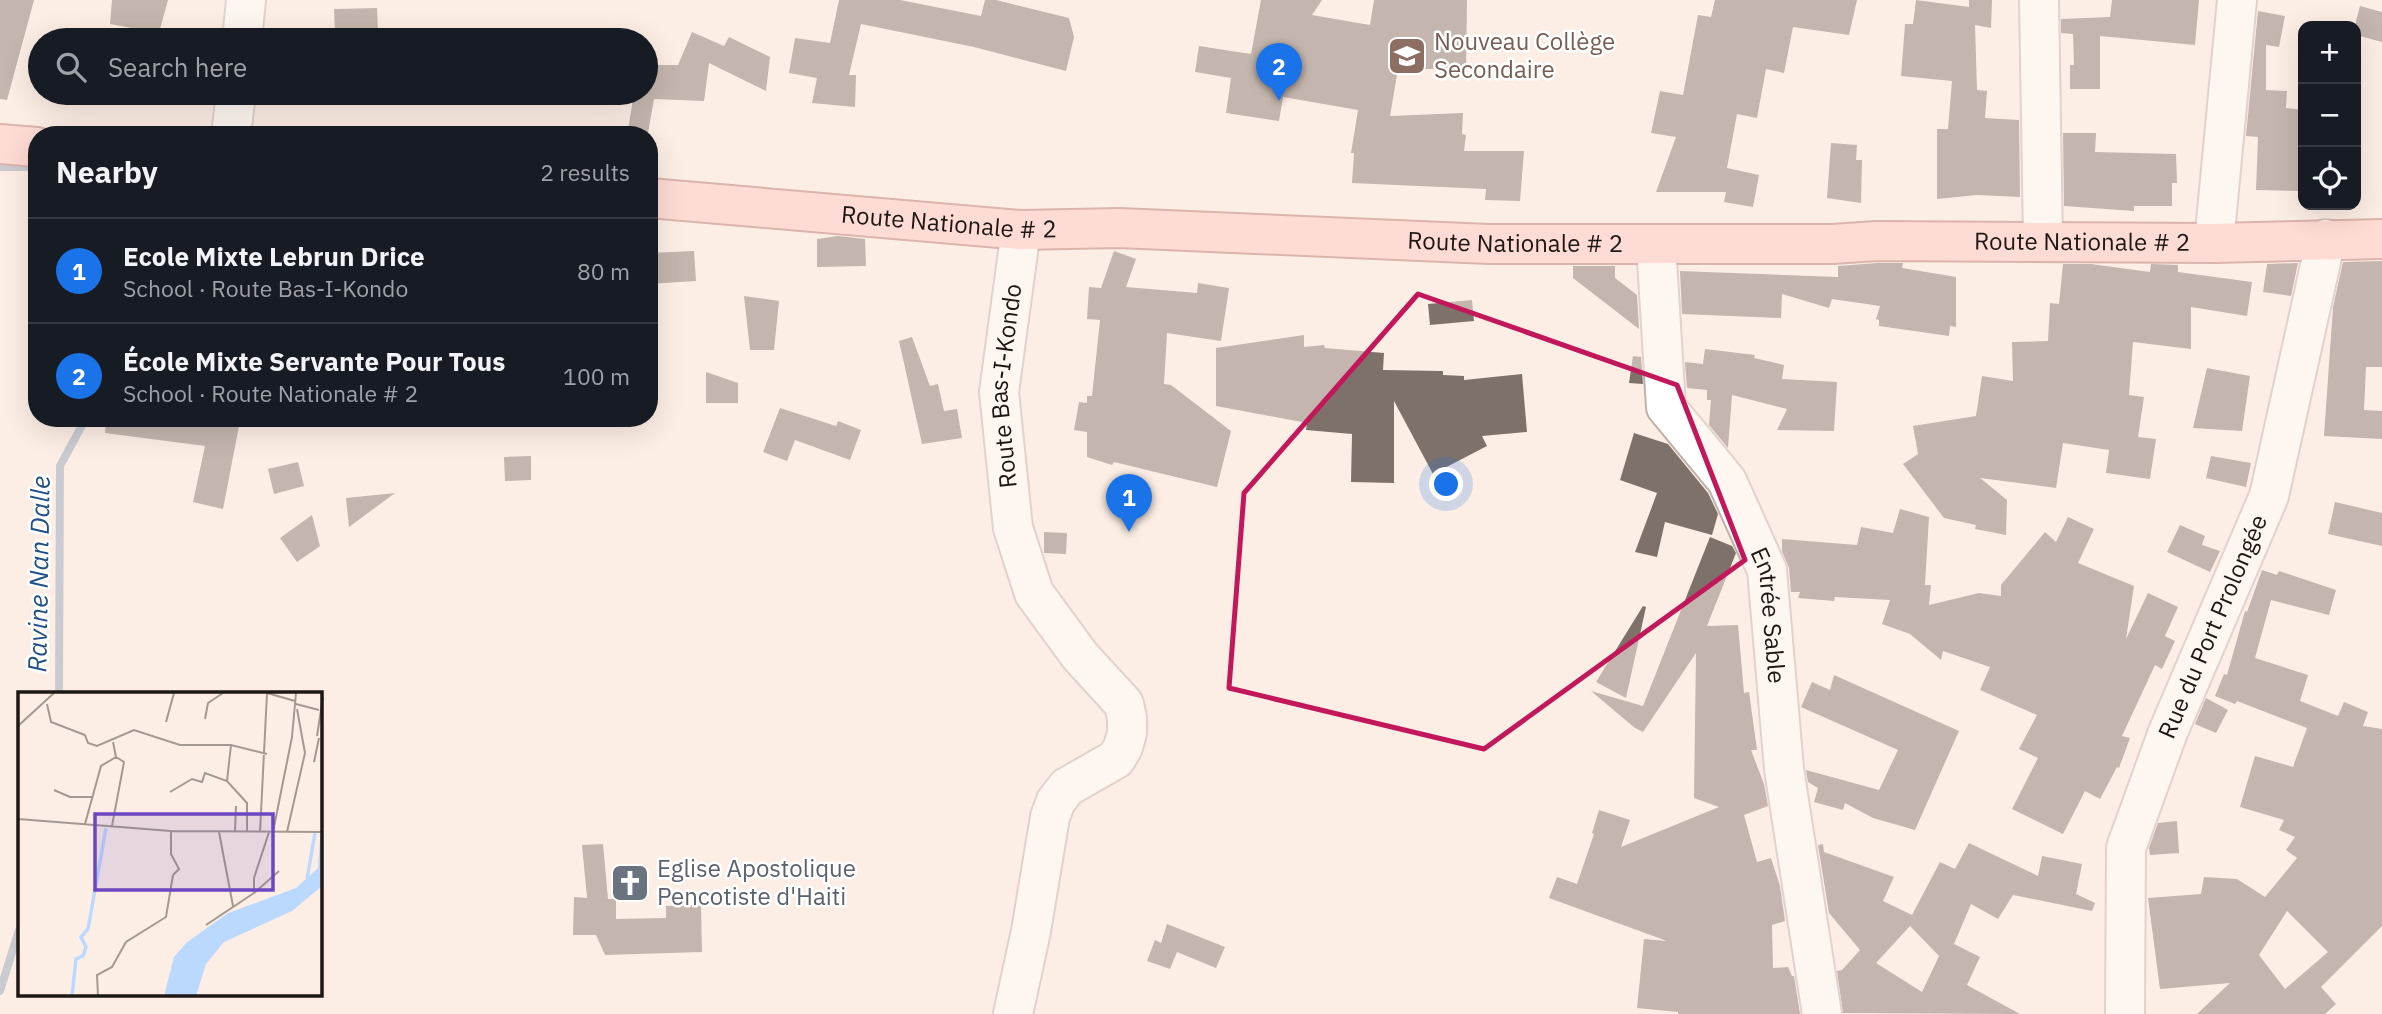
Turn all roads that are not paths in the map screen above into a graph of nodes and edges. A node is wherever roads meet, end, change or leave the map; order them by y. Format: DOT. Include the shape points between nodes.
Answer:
graph roads {
  1 [pos="246,0"];
  2 [pos="2039,0"];
  3 [pos="2237,0"];
  4 [pos="243,28"];
  5 [pos="235,105"];
  6 [pos="232,126"];
  7 [pos="0,144"];
  8 [pos="28,146"];
  9 [pos="658,199"];
  10 [pos="1021,230"];
  11 [pos="2326,239"];
  12 [pos="2382,239"];
  13 [pos="2043,242"];
  14 [pos="2214,243"];
  15 [pos="1657,244"];
  16 [pos="1013,1014"];
  17 [pos="1822,1014"];
  18 [pos="2126,1014"];
  1 -- 4 [label="street"];
  2 -- 13 [label="street"];
  3 -- 14 [label="street"];
  5 -- 6 [label="street"];
  7 -- 8 [label="main road"];
  9 -- 10 [label="main road, Route Nationale # 2"];
  10 -- 15 [label="main road, Route Nationale # 2" via="1119,228 1489,244"];
  10 -- 16 [label="street, Route Bas-I-Kondo" via="999,393 1013,528 1034,593 1080,656 1124,704 1127,733 1115,759 1067,787 1049,817"];
  11 -- 12 [label="main road, Route Nationale # 2"];
  11 -- 14 [label="main road, Route Nationale # 2"];
  11 -- 18 [label="street, Rue du Port Prolongée" via="2269,496 2168,732 2126,848"];
  13 -- 14 [label="main road, Route Nationale # 2"];
  13 -- 15 [label="main road, Route Nationale # 2"];
  15 -- 17 [label="street, Entrée Sable" via="1665,407 1727,481 1767,570 1784,769"];
}
